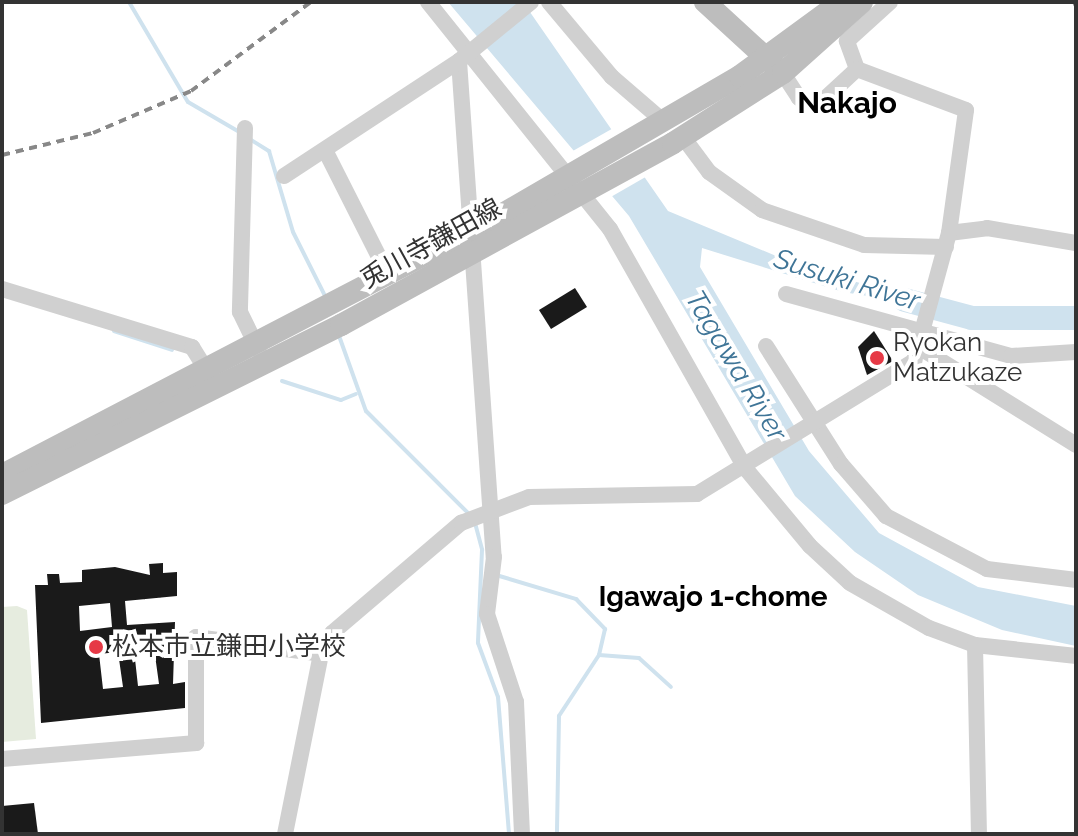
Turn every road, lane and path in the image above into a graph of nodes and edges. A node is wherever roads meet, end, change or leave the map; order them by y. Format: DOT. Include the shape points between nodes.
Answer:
graph roads {
  1 [pos="428,2"];
  2 [pos="531,2"];
  3 [pos="549,2"];
  4 [pos="705,2"];
  5 [pos="841,2"];
  6 [pos="862,2"];
  7 [pos="890,2"];
  8 [pos="467,52"];
  9 [pos="775,66"];
  10 [pos="857,69"];
  11 [pos="660,123"];
  12 [pos="245,128"];
  13 [pos="678,140"];
  14 [pos="325,150"];
  15 [pos="284,176"];
  16 [pos="577,184"];
  17 [pos="470,232"];
  18 [pos="947,240"];
  19 [pos="1076,243"];
  20 [pos="471,255"];
  21 [pos="380,259"];
  22 [pos="2,289"];
  23 [pos="786,294"];
  24 [pos="332,317"];
  25 [pos="925,337"];
  26 [pos="766,346"];
  27 [pos="1076,352"];
  28 [pos="261,355"];
  29 [pos="212,381"];
  30 [pos="812,426"];
  31 [pos="1076,445"];
  32 [pos="750,466"];
  33 [pos="2,475"];
  34 [pos="2,494"];
  35 [pos="478,514"];
  36 [pos="1076,580"];
  37 [pos="975,645"];
  38 [pos="321,654"];
  39 [pos="1076,656"];
  40 [pos="2,759"];
  41 [pos="285,834"];
  42 [pos="522,834"];
  43 [pos="979,834"];
  1 -- 8 [label="street"];
  2 -- 8 [label="street"];
  3 -- 11 [label="street" via="612,77"];
  4 -- 9 [label="main road"];
  5 -- 9 [label="main road, 兎川寺鎌田線"];
  6 -- 9 [label="main road, 兎川寺鎌田線"];
  7 -- 10 [label="street" via="847,41"];
  8 -- 14 [label="street"];
  8 -- 16 [label="street"];
  8 -- 17 [label="street"];
  9 -- 10 [label="street" via="799,98 817,106"];
  9 -- 11 [label="main road, 兎川寺鎌田線"];
  9 -- 13 [label="main road, 兎川寺鎌田線"];
  10 -- 18 [label="street" via="966,110"];
  11 -- 16 [label="main road, 兎川寺鎌田線"];
  12 -- 28 [label="street" via="240,312"];
  13 -- 16 [label="main road, 兎川寺鎌田線"];
  13 -- 18 [label="street" via="709,172 762,210 864,245"];
  14 -- 15 [label="street"];
  14 -- 21 [label="street"];
  16 -- 17 [label="main road, 兎川寺鎌田線"];
  16 -- 20 [label="main road, 兎川寺鎌田線"];
  16 -- 32 [label="street" via="632,264"];
  17 -- 20 [label="street"];
  17 -- 24 [label="main road, 兎川寺鎌田線"];
  18 -- 19 [label="street" via="987,228"];
  18 -- 25 [label="street"];
  20 -- 24 [label="main road, 兎川寺鎌田線"];
  20 -- 35 [label="street"];
  22 -- 29 [label="street" via="192,347"];
  23 -- 25 [label="street"];
  24 -- 28 [label="main road, 兎川寺鎌田線"];
  25 -- 27 [label="street" via="1011,356"];
  25 -- 30 [label="street" via="903,370"];
  25 -- 31 [label="street"];
  26 -- 30 [label="street"];
  28 -- 29 [label="main road, 兎川寺鎌田線"];
  29 -- 33 [label="main road, 兎川寺鎌田線"];
  29 -- 34 [label="main road, 兎川寺鎌田線"];
  30 -- 32 [label="street"];
  30 -- 36 [label="street" via="886,516 924,542 1015,576"];
  32 -- 35 [label="street" via="697,494 529,497"];
  32 -- 37 [label="street" via="850,583 897,613"];
  35 -- 38 [label="street" via="332,633"];
  35 -- 42 [label="street" via="492,571 491,643 516,702"];
  37 -- 39 [label="street"];
  37 -- 43 [label="street"];
  38 -- 40 [label="street" via="196,637 196,743"];
  38 -- 41 [label="street"];
}
